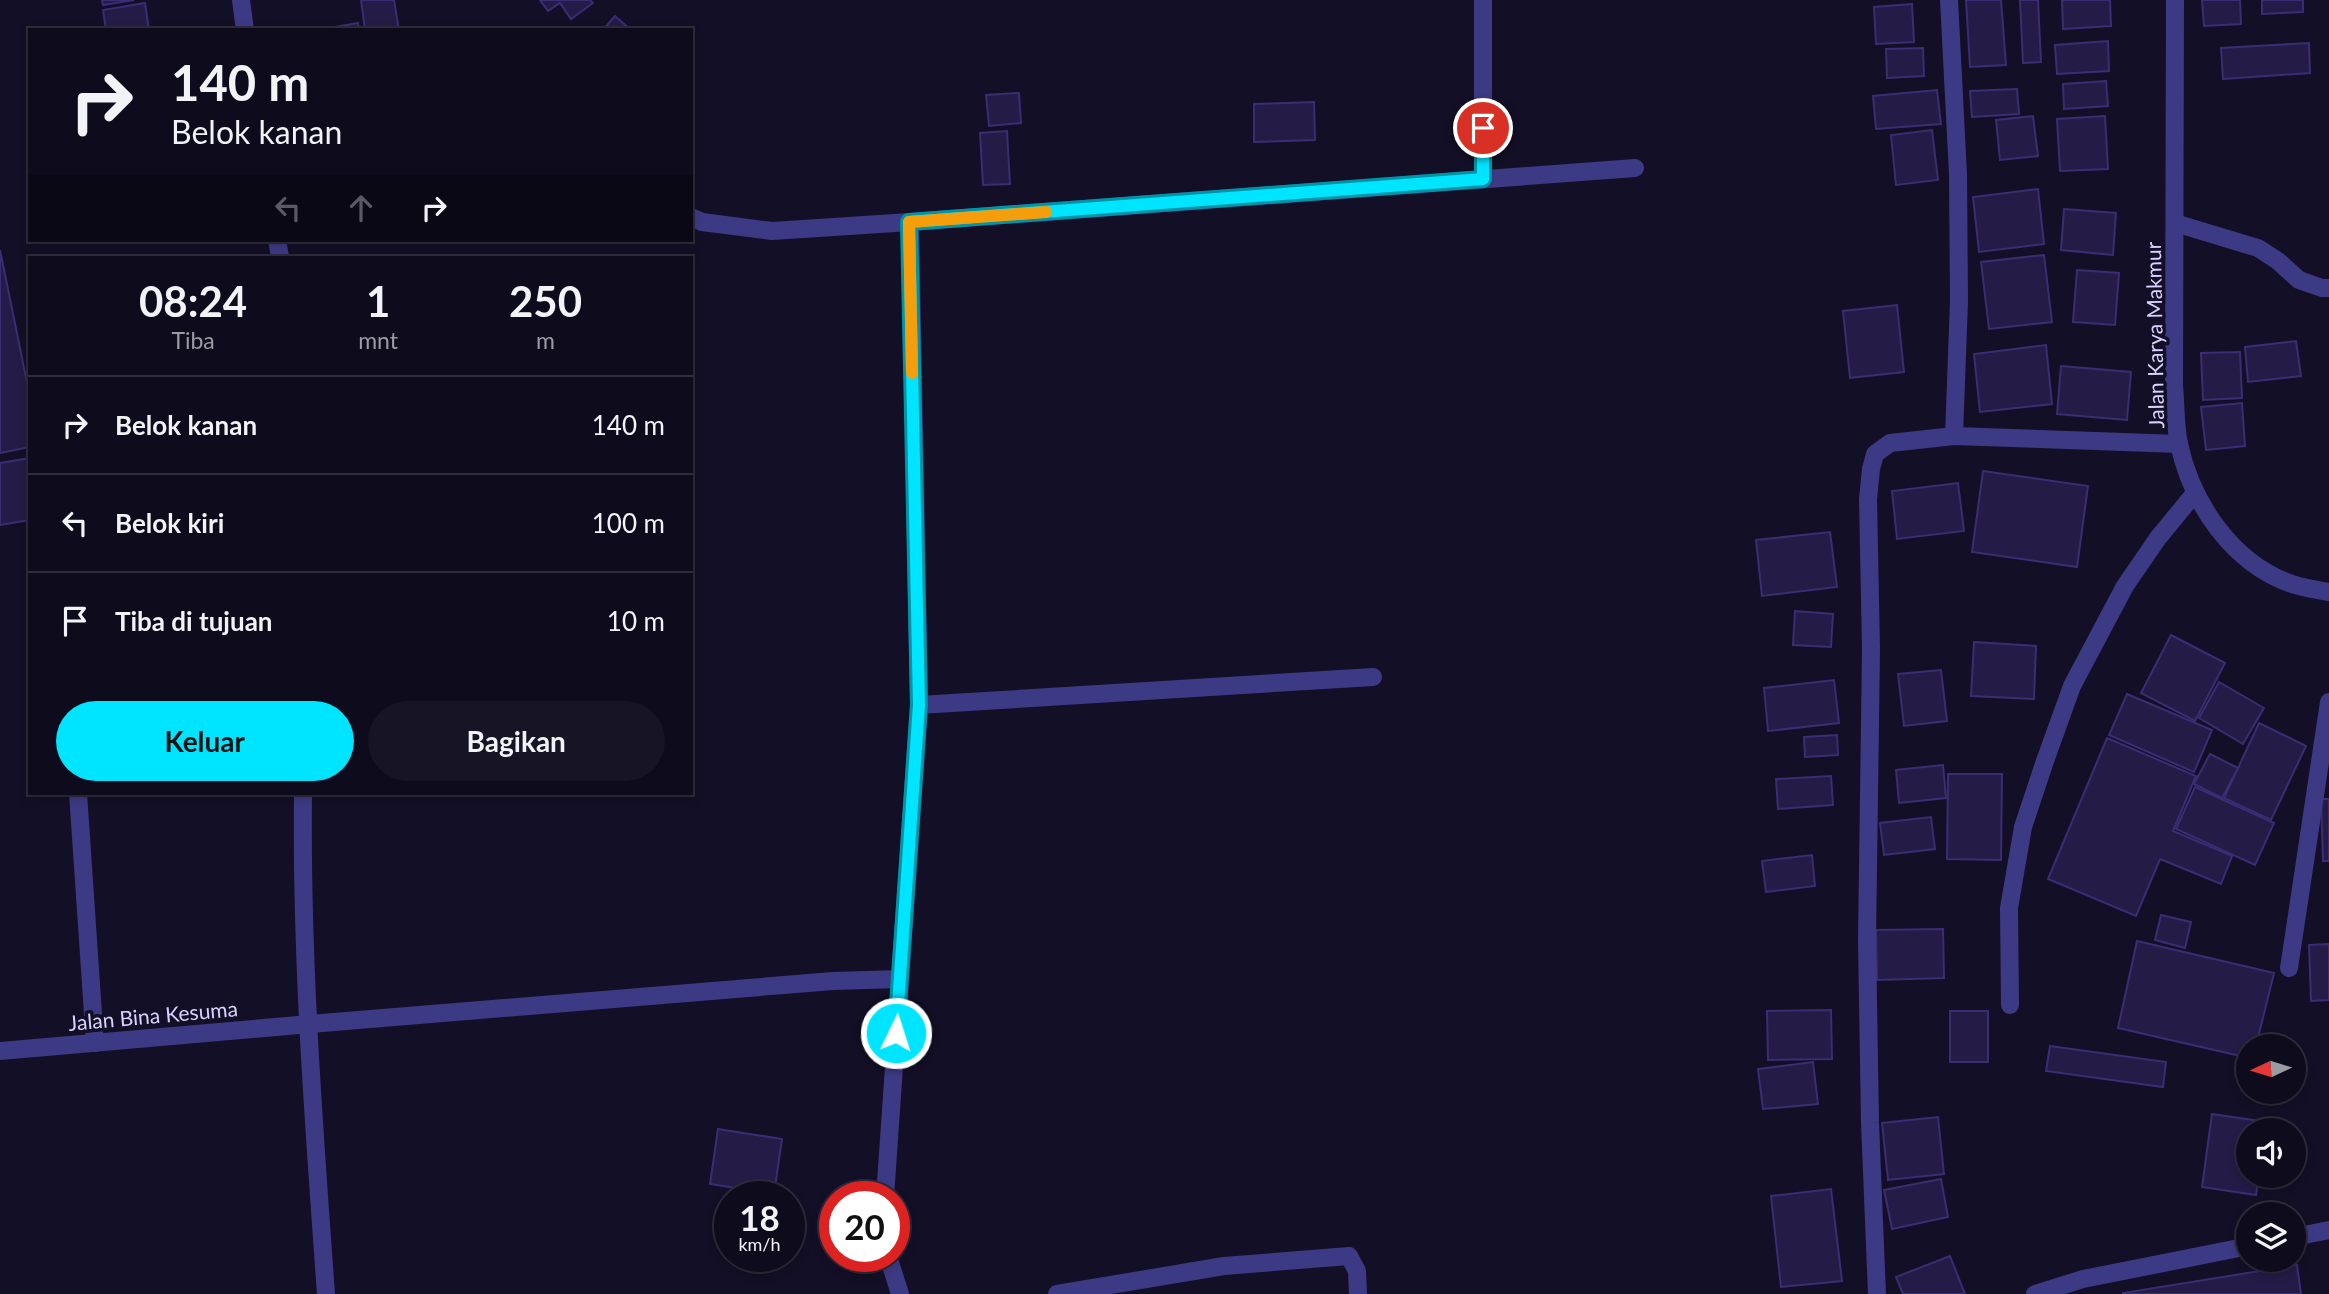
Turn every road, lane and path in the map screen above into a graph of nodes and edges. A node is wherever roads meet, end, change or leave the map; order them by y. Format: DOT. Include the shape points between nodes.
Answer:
graph roads {
  1 [pos="241,0"];
  2 [pos="1482,0"];
  3 [pos="1950,0"];
  4 [pos="2175,0"];
  5 [pos="245,28"];
  6 [pos="1635,168"];
  7 [pos="1483,179"];
  8 [pos="693,218"];
  9 [pos="909,222"];
  10 [pos="2175,223"];
  11 [pos="2329,288"];
  12 [pos="1954,436"];
  13 [pos="2179,444"];
  14 [pos="2195,493"];
  15 [pos="2329,592"];
  16 [pos="1373,677"];
  17 [pos="2329,702"];
  18 [pos="919,705"];
  19 [pos="78,795"];
  20 [pos="303,795"];
  21 [pos="2289,968"];
  22 [pos="900,979"];
  23 [pos="2010,1004"];
  24 [pos="310,1024"];
  25 [pos="95,1043"];
  26 [pos="0,1051"];
  27 [pos="886,1181"];
  28 [pos="2329,1230"];
  29 [pos="2306,1235"];
  30 [pos="2236,1249"];
  31 [pos="893,1272"];
  32 [pos="326,1294"];
  33 [pos="900,1294"];
  34 [pos="1057,1294"];
  35 [pos="1358,1294"];
  36 [pos="1877,1294"];
  37 [pos="2035,1294"];
  1 -- 5 [label="street"];
  2 -- 7 [label="street"];
  3 -- 12 [label="street" via="1959,301"];
  4 -- 10 [label="street, Jalan Karya Makmur"];
  6 -- 7 [label="street"];
  7 -- 9 [label="street"];
  8 -- 9 [label="street" via="772,231"];
  9 -- 18 [label="street"];
  10 -- 11 [label="street" via="2258,248 2299,280"];
  10 -- 13 [label="street, Jalan Karya Makmur" via="2174,386"];
  12 -- 13 [label="street"];
  12 -- 36 [label="street" via="1890,443 1875,454 1869,489 1867,940"];
  13 -- 14 [label="street, Jalan Karya Makmur"];
  14 -- 15 [label="street, Jalan Karya Makmur" via="2227,541 2259,568 2292,584"];
  14 -- 23 [label="street" via="2125,586 2072,686 2023,827 2009,908"];
  16 -- 18 [label="street"];
  17 -- 21 [label="street"];
  18 -- 22 [label="street"];
  19 -- 25 [label="street"];
  20 -- 24 [label="street"];
  22 -- 24 [label="street, Jalan Bina Kesuma"];
  22 -- 27 [label="street"];
  24 -- 25 [label="street, Jalan Bina Kesuma"];
  24 -- 32 [label="street"];
  25 -- 26 [label="street, Jalan Bina Kesuma"];
  28 -- 29 [label="street"];
  30 -- 37 [label="street" via="2083,1279"];
  31 -- 33 [label="street"];
  34 -- 35 [label="street" via="1224,1266 1349,1256 1357,1271"];
}
